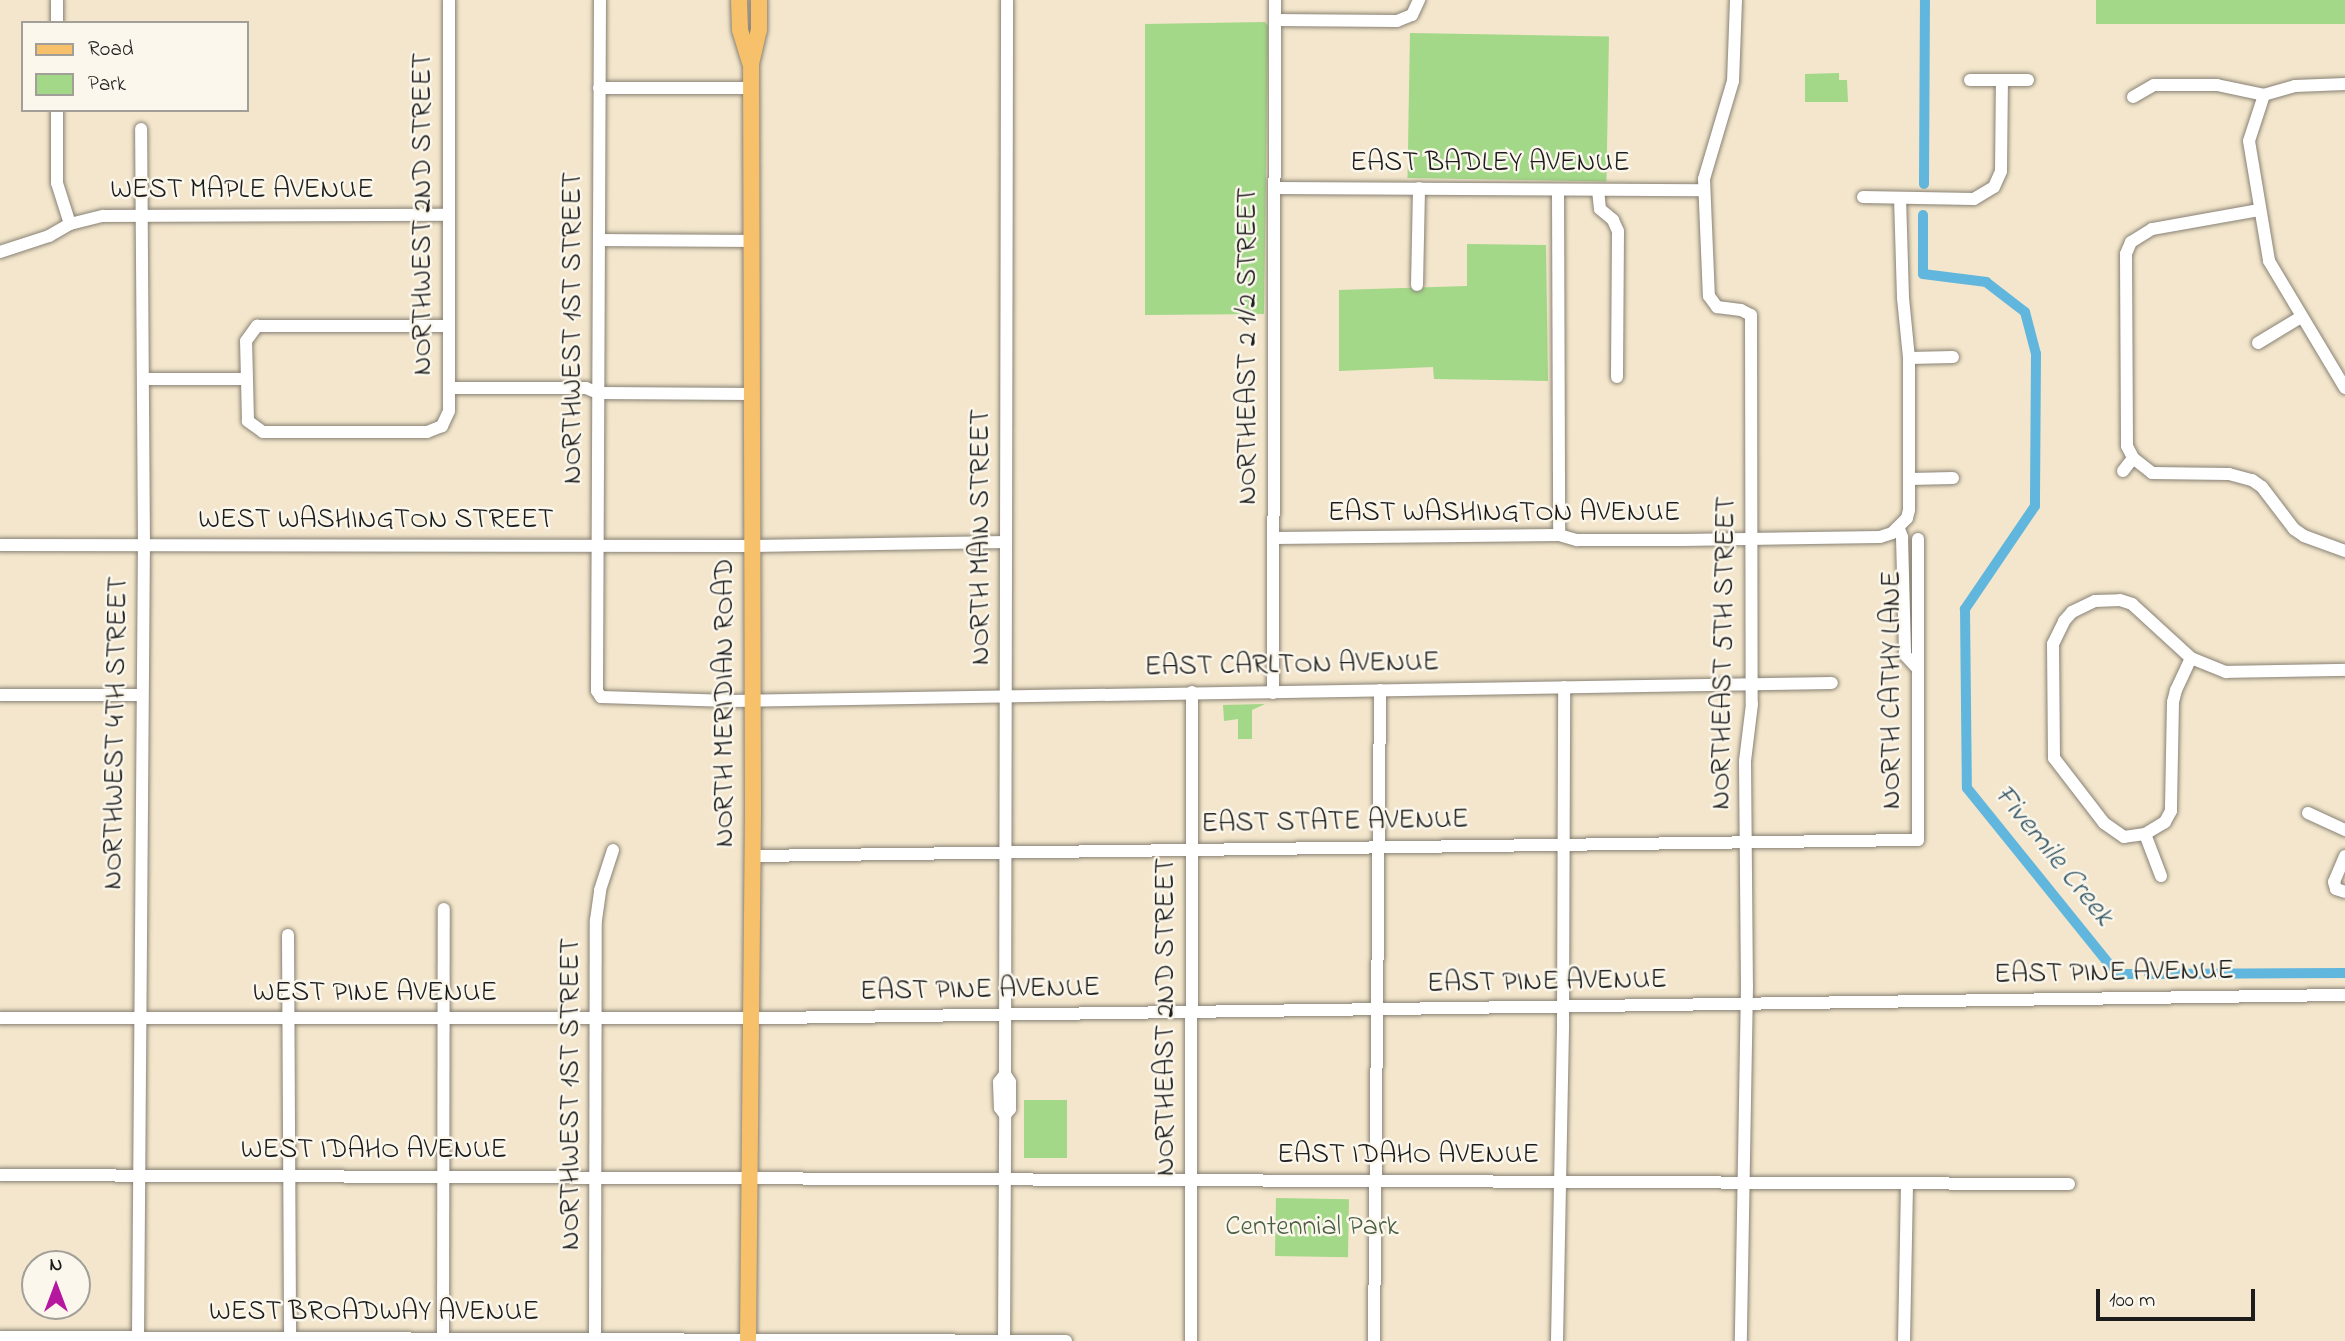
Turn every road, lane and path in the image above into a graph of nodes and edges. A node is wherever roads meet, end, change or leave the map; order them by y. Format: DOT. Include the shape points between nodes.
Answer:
graph roads {
  1 [pos="57,0"];
  2 [pos="449,0"];
  3 [pos="600,0"];
  4 [pos="738,0"];
  5 [pos="759,0"];
  6 [pos="1007,0"];
  7 [pos="1275,0"];
  8 [pos="1419,0"];
  9 [pos="1735,0"];
  10 [pos="1275,20"];
  11 [pos="57,21"];
  12 [pos="751,64"];
  13 [pos="1970,80"];
  14 [pos="2002,80"];
  15 [pos="2028,80"];
  16 [pos="2345,84"];
  17 [pos="599,88"];
  18 [pos="751,88"];
  19 [pos="2264,96"];
  20 [pos="2133,97"];
  21 [pos="57,112"];
  22 [pos="141,130"];
  23 [pos="1274,188"];
  24 [pos="1419,188"];
  25 [pos="1558,190"];
  26 [pos="1598,190"];
  27 [pos="1704,190"];
  28 [pos="1863,197"];
  29 [pos="1900,198"];
  30 [pos="2259,210"];
  31 [pos="141,214"];
  32 [pos="449,215"];
  33 [pos="70,225"];
  34 [pos="599,240"];
  35 [pos="752,241"];
  36 [pos="0,252"];
  37 [pos="1417,285"];
  38 [pos="2301,317"];
  39 [pos="449,326"];
  40 [pos="2258,343"];
  41 [pos="1953,357"];
  42 [pos="1909,358"];
  43 [pos="1617,377"];
  44 [pos="144,379"];
  45 [pos="246,379"];
  46 [pos="449,388"];
  47 [pos="2345,388"];
  48 [pos="598,393"];
  49 [pos="752,394"];
  50 [pos="2133,457"];
  51 [pos="2123,471"];
  52 [pos="1953,478"];
  53 [pos="1909,479"];
  54 [pos="1899,528"];
  55 [pos="1559,535"];
  56 [pos="1274,538"];
  57 [pos="1753,539"];
  58 [pos="1918,540"];
  59 [pos="1006,542"];
  60 [pos="0,545"];
  61 [pos="144,545"];
  62 [pos="598,546"];
  63 [pos="752,546"];
  64 [pos="2345,551"];
  65 [pos="2191,658"];
  66 [pos="1917,668"];
  67 [pos="2345,670"];
  68 [pos="1832,683"];
  69 [pos="1752,684"];
  70 [pos="1564,687"];
  71 [pos="1380,690"];
  72 [pos="1192,692"];
  73 [pos="1273,693"];
  74 [pos="0,695"];
  75 [pos="141,695"];
  76 [pos="1006,695"];
  77 [pos="601,697"];
  78 [pos="752,698"];
  79 [pos="2308,813"];
  80 [pos="2345,830"];
  81 [pos="2145,834"];
  82 [pos="1918,840"];
  83 [pos="1747,842"];
  84 [pos="1564,844"];
  85 [pos="1380,847"];
  86 [pos="1191,849"];
  87 [pos="613,850"];
  88 [pos="1005,852"];
  89 [pos="752,856"];
  90 [pos="2345,856"];
  91 [pos="2161,876"];
  92 [pos="2341,890"];
  93 [pos="444,909"];
  94 [pos="288,935"];
  95 [pos="2345,995"];
  96 [pos="1747,1004"];
  97 [pos="1563,1007"];
  98 [pos="1379,1010"];
  99 [pos="1191,1012"];
  100 [pos="1005,1015"];
  101 [pos="0,1018"];
  102 [pos="139,1018"];
  103 [pos="289,1018"];
  104 [pos="750,1018"];
  105 [pos="444,1019"];
  106 [pos="598,1019"];
  107 [pos="0,1175"];
  108 [pos="138,1175"];
  109 [pos="291,1175"];
  110 [pos="444,1175"];
  111 [pos="748,1177"];
  112 [pos="597,1178"];
  113 [pos="1005,1179"];
  114 [pos="1191,1180"];
  115 [pos="1377,1181"];
  116 [pos="1560,1182"];
  117 [pos="1744,1182"];
  118 [pos="1907,1183"];
  119 [pos="2068,1184"];
  120 [pos="0,1336"];
  121 [pos="138,1337"];
  122 [pos="290,1339"];
  123 [pos="443,1339"];
  124 [pos="595,1339"];
  125 [pos="748,1340"];
  126 [pos="1004,1341"];
  127 [pos="1066,1341"];
  128 [pos="1191,1341"];
  129 [pos="1374,1341"];
  130 [pos="1557,1341"];
  131 [pos="1741,1341"];
  132 [pos="1904,1341"];
  1 -- 11 [label="street"];
  2 -- 32 [label="street, NORTHWEST 2ND STREET"];
  3 -- 17 [label="street, NORTHWEST 1ST STREET"];
  4 -- 12 [label="main road, NORTH MERIDIAN ROAD" via="740,30"];
  5 -- 12 [label="main road, NORTH MERIDIAN ROAD" via="759,30"];
  6 -- 59 [label="street, NORTH MAIN STREET"];
  7 -- 10 [label="street, NORTHEAST 2 1/2 STREET"];
  8 -- 10 [label="street" via="1412,15 1398,21"];
  9 -- 27 [label="street, NORTHEAST 5TH STREET" via="1733,81"];
  10 -- 23 [label="street, NORTHEAST 2 1/2 STREET"];
  12 -- 18 [label="main road, NORTH MERIDIAN ROAD"];
  13 -- 14 [label="street"];
  14 -- 15 [label="street"];
  14 -- 29 [label="street" via="2001,171 1994,187 1974,200"];
  16 -- 19 [label="street" via="2295,86"];
  17 -- 18 [label="street"];
  17 -- 34 [label="street, NORTHWEST 1ST STREET"];
  18 -- 35 [label="main road, NORTH MERIDIAN ROAD"];
  19 -- 20 [label="street" via="2229,86 2154,85"];
  19 -- 30 [label="street" via="2249,141"];
  21 -- 33 [label="street" via="57,183"];
  22 -- 31 [label="street, NORTHWEST 4TH STREET"];
  23 -- 24 [label="street, EAST BADLEY AVENUE"];
  23 -- 56 [label="street, NORTHEAST 2 1/2 STREET"];
  24 -- 25 [label="street, EAST BADLEY AVENUE"];
  24 -- 37 [label="street"];
  25 -- 26 [label="street, EAST BADLEY AVENUE"];
  25 -- 55 [label="street"];
  26 -- 27 [label="street, EAST BADLEY AVENUE"];
  26 -- 43 [label="street" via="1601,209 1618,231"];
  27 -- 57 [label="street, NORTHEAST 5TH STREET" via="1709,296 1717,307 1751,315"];
  28 -- 29 [label="street"];
  29 -- 42 [label="street"];
  30 -- 38 [label="street" via="2269,261"];
  30 -- 50 [label="street" via="2140,233 2131,242 2126,254 2125,434"];
  31 -- 32 [label="street, WEST MAPLE AVENUE"];
  31 -- 33 [label="street, WEST MAPLE AVENUE" via="103,216"];
  31 -- 44 [label="street, NORTHWEST 4TH STREET"];
  32 -- 39 [label="street, NORTHWEST 2ND STREET"];
  33 -- 36 [label="street, WEST MAPLE AVENUE"];
  34 -- 35 [label="street"];
  34 -- 48 [label="street, NORTHWEST 1ST STREET"];
  35 -- 49 [label="main road, NORTH MERIDIAN ROAD"];
  38 -- 40 [label="street"];
  38 -- 47 [label="street"];
  39 -- 45 [label="street" via="257,326 246,341"];
  39 -- 46 [label="street, NORTHWEST 2ND STREET"];
  41 -- 42 [label="street"];
  42 -- 53 [label="street"];
  44 -- 45 [label="street"];
  44 -- 61 [label="street, NORTHWEST 4TH STREET"];
  45 -- 46 [label="street, NORTHWEST 2ND STREET" via="245,414 252,426 263,432 427,432 442,426 449,411"];
  46 -- 48 [label="street" via="586,388"];
  48 -- 49 [label="street"];
  48 -- 62 [label="street, NORTHWEST 1ST STREET"];
  49 -- 63 [label="main road, NORTH MERIDIAN ROAD"];
  50 -- 51 [label="street"];
  50 -- 64 [label="street" via="2164,475 2229,474 2252,480 2294,529"];
  52 -- 53 [label="street"];
  53 -- 54 [label="street" via="1909,510"];
  54 -- 57 [label="street, EAST WASHINGTON AVENUE" via="1880,537"];
  54 -- 66 [label="street" via="1905,656"];
  55 -- 56 [label="street, EAST WASHINGTON AVENUE"];
  55 -- 57 [label="street, EAST WASHINGTON AVENUE" via="1577,540"];
  56 -- 73 [label="street, NORTHEAST 2 1/2 STREET"];
  57 -- 69 [label="street, NORTHEAST 5TH STREET"];
  58 -- 66 [label="street, NORTH CATHY LANE"];
  59 -- 63 [label="street"];
  59 -- 76 [label="street, NORTH MAIN STREET"];
  60 -- 61 [label="street, WEST WASHINGTON STREET"];
  61 -- 62 [label="street, WEST WASHINGTON STREET"];
  61 -- 75 [label="street, NORTHWEST 4TH STREET"];
  62 -- 63 [label="street, WEST WASHINGTON STREET"];
  62 -- 77 [label="street, NORTHWEST 1ST STREET" via="597,691"];
  63 -- 78 [label="main road, NORTH MERIDIAN ROAD"];
  65 -- 67 [label="street" via="2226,671"];
  65 -- 81 [label="street" via="2173,702 2171,811 2165,822"];
  65 -- 81 [label="street" via="2132,604 2107,599 2083,605 2064,621 2053,644 2054,758 2113,831 2124,836"];
  66 -- 82 [label="street, NORTH CATHY LANE"];
  68 -- 69 [label="street, EAST CARLTON AVENUE"];
  69 -- 70 [label="street, EAST CARLTON AVENUE"];
  69 -- 83 [label="street, NORTHEAST 5TH STREET" via="1745,761"];
  70 -- 71 [label="street, EAST CARLTON AVENUE"];
  70 -- 84 [label="street"];
  71 -- 73 [label="street, EAST CARLTON AVENUE"];
  71 -- 85 [label="street"];
  72 -- 73 [label="street, EAST CARLTON AVENUE"];
  72 -- 76 [label="street, EAST CARLTON AVENUE"];
  72 -- 86 [label="street, NORTHEAST 2ND STREET"];
  74 -- 75 [label="street"];
  75 -- 102 [label="street, NORTHWEST 4TH STREET"];
  76 -- 78 [label="street, EAST CARLTON AVENUE"];
  76 -- 88 [label="street, NORTH MAIN STREET"];
  77 -- 78 [label="street, EAST CARLTON AVENUE"];
  78 -- 89 [label="main road, NORTH MERIDIAN ROAD"];
  79 -- 80 [label="street"];
  81 -- 91 [label="street"];
  82 -- 83 [label="street, EAST STATE AVENUE"];
  83 -- 84 [label="street, EAST STATE AVENUE"];
  83 -- 96 [label="street, NORTHEAST 5TH STREET"];
  84 -- 85 [label="street, EAST STATE AVENUE"];
  84 -- 97 [label="street"];
  85 -- 86 [label="street, EAST STATE AVENUE"];
  85 -- 98 [label="street"];
  86 -- 88 [label="street, EAST STATE AVENUE"];
  86 -- 99 [label="street, NORTHEAST 2ND STREET"];
  87 -- 106 [label="street, NORTHWEST 1ST STREET" via="596,920"];
  88 -- 89 [label="street, EAST STATE AVENUE"];
  88 -- 100 [label="street, NORTH MAIN STREET"];
  89 -- 104 [label="main road, NORTH MERIDIAN ROAD"];
  90 -- 92 [label="street" via="2334,882"];
  93 -- 105 [label="street"];
  94 -- 103 [label="street"];
  95 -- 96 [label="street, EAST PINE AVENUE"];
  96 -- 97 [label="street, EAST PINE AVENUE"];
  96 -- 117 [label="street, NORTHEAST 5TH STREET"];
  97 -- 98 [label="street, EAST PINE AVENUE"];
  97 -- 116 [label="street"];
  98 -- 99 [label="street, EAST PINE AVENUE"];
  98 -- 115 [label="street"];
  99 -- 100 [label="street, EAST PINE AVENUE"];
  99 -- 114 [label="street, NORTHEAST 2ND STREET"];
  100 -- 104 [label="street, EAST PINE AVENUE"];
  100 -- 113 [label="street, NORTH MAIN STREET" via="1005,1074 999,1082 1000,1108 1005,1115"];
  101 -- 102 [label="street, WEST PINE AVENUE"];
  102 -- 103 [label="street, WEST PINE AVENUE"];
  102 -- 108 [label="street, NORTHWEST 4TH STREET"];
  103 -- 105 [label="street, WEST PINE AVENUE"];
  103 -- 109 [label="street"];
  104 -- 106 [label="street, WEST PINE AVENUE"];
  104 -- 111 [label="main road, NORTH MERIDIAN ROAD"];
  105 -- 106 [label="street, WEST PINE AVENUE"];
  105 -- 110 [label="street"];
  106 -- 112 [label="street, NORTHWEST 1ST STREET"];
  107 -- 108 [label="street, WEST IDAHO AVENUE"];
  108 -- 109 [label="street, WEST IDAHO AVENUE"];
  108 -- 121 [label="street, NORTHWEST 4TH STREET"];
  109 -- 110 [label="street, WEST IDAHO AVENUE"];
  109 -- 122 [label="street"];
  110 -- 112 [label="street, WEST IDAHO AVENUE"];
  110 -- 123 [label="street"];
  111 -- 112 [label="street, WEST IDAHO AVENUE"];
  111 -- 113 [label="street, EAST IDAHO AVENUE"];
  111 -- 125 [label="main road, NORTH MERIDIAN ROAD"];
  112 -- 124 [label="street, NORTHWEST 1ST STREET"];
  113 -- 114 [label="street, EAST IDAHO AVENUE"];
  113 -- 126 [label="street, NORTH MAIN STREET"];
  114 -- 115 [label="street, EAST IDAHO AVENUE"];
  114 -- 128 [label="street, NORTHEAST 2ND STREET"];
  115 -- 116 [label="street, EAST IDAHO AVENUE"];
  115 -- 129 [label="street"];
  116 -- 117 [label="street, EAST IDAHO AVENUE"];
  116 -- 130 [label="street"];
  117 -- 118 [label="street, EAST IDAHO AVENUE"];
  117 -- 131 [label="street, NORTHEAST 5TH STREET"];
  118 -- 119 [label="street, EAST IDAHO AVENUE"];
  118 -- 132 [label="street"];
  120 -- 121 [label="street, WEST BROADWAY AVENUE"];
  121 -- 122 [label="street, WEST BROADWAY AVENUE"];
  122 -- 123 [label="street, WEST BROADWAY AVENUE"];
  123 -- 124 [label="street, WEST BROADWAY AVENUE"];
  124 -- 125 [label="street, WEST BROADWAY AVENUE"];
  125 -- 126 [label="street, WEST BROADWAY AVENUE"];
  126 -- 127 [label="street, WEST BROADWAY AVENUE"];
}
